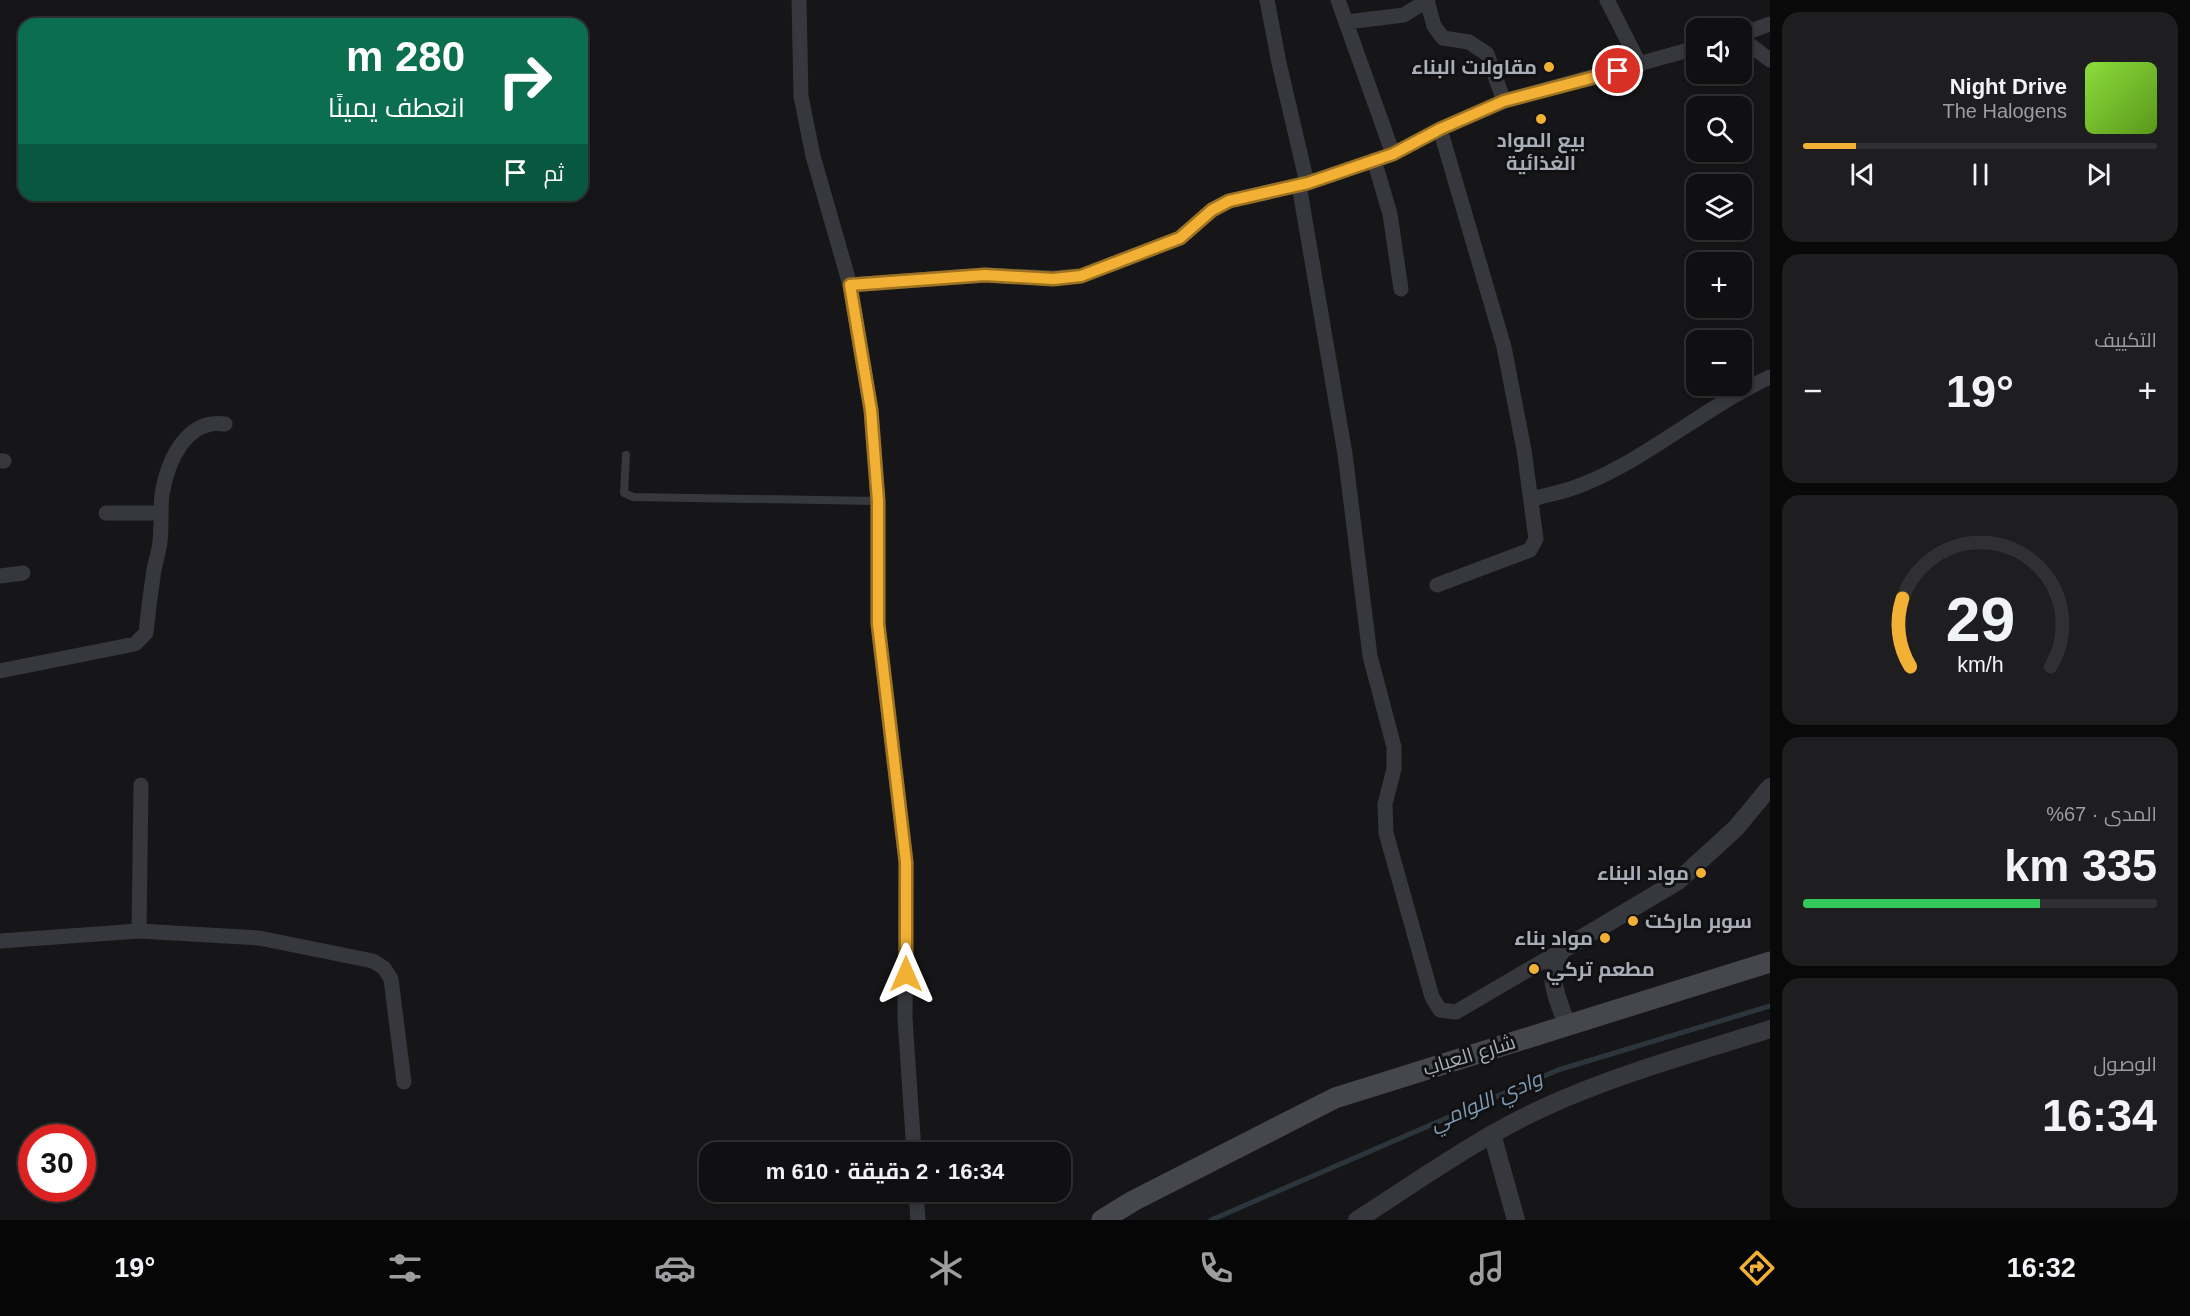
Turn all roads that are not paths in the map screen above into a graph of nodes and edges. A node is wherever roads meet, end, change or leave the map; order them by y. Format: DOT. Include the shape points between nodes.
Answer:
graph roads {
  1 [pos="799,0"];
  2 [pos="1267,0"];
  3 [pos="1338,0"];
  4 [pos="1607,0"];
  5 [pos="1427,1"];
  6 [pos="1347,22"];
  7 [pos="1770,24"];
  8 [pos="1752,30"];
  9 [pos="1752,46"];
  10 [pos="1686,51"];
  11 [pos="1770,60"];
  12 [pos="1640,64"];
  13 [pos="1504,101"];
  14 [pos="1440,129"];
  15 [pos="1393,154"];
  16 [pos="1374,160"];
  17 [pos="1303,184"];
  18 [pos="850,285"];
  19 [pos="1401,289"];
  20 [pos="1770,377"];
  21 [pos="225,424"];
  22 [pos="626,455"];
  23 [pos="1531,499"];
  24 [pos="878,501"];
  25 [pos="106,513"];
  26 [pos="160,513"];
  27 [pos="22,573"];
  28 [pos="0,576"];
  29 [pos="1437,585"];
  30 [pos="0,671"];
  31 [pos="141,785"];
  32 [pos="1770,787"];
  33 [pos="139,931"];
  34 [pos="0,941"];
  35 [pos="1562,950"];
  36 [pos="1770,962"];
  37 [pos="1567,1025"];
  38 [pos="1770,1029"];
  39 [pos="404,1082"];
  40 [pos="1492,1134"];
  41 [pos="913,1142"];
  42 [pos="1179,1177"];
  43 [pos="917,1202"];
  44 [pos="918,1220"];
  45 [pos="1102,1220"];
  46 [pos="1129,1220"];
  47 [pos="1357,1220"];
  48 [pos="1515,1220"];
  1 -- 18 [label="street" via="801,96 813,156"];
  2 -- 17 [label="street"];
  3 -- 6 [label="street"];
  4 -- 12 [label="street"];
  5 -- 6 [label="street" via="1404,15"];
  5 -- 13 [label="street" via="1434,26 1443,38 1468,42 1486,54"];
  6 -- 15 [label="street"];
  7 -- 8 [label="street"];
  9 -- 11 [label="street"];
  10 -- 12 [label="street"];
  12 -- 13 [label="street"];
  13 -- 14 [label="street"];
  14 -- 15 [label="street"];
  14 -- 23 [label="street" via="1504,347"];
  15 -- 16 [label="street"];
  16 -- 17 [label="street"];
  16 -- 19 [label="street" via="1390,214"];
  17 -- 18 [label="street" via="1229,201 1212,210 1180,238 1081,276 1053,279 985,275"];
  17 -- 35 [label="street" via="1345,454 1370,656 1394,747 1394,769 1385,804 1386,833 1432,997 1440,1010 1456,1012"];
  18 -- 24 [label="street" via="871,410"];
  20 -- 23 [label="street" via="1731,396 1583,485"];
  21 -- 26 [label="street" via="206,423 189,433 166,476"];
  22 -- 24 [label="lane" via="624,493 633,497"];
  23 -- 29 [label="street" via="1536,539 1530,550"];
  24 -- 41 [label="street" via="878,624 906,862 905,1018"];
  25 -- 26 [label="street"];
  26 -- 30 [label="street" via="160,542 142,639 135,644"];
  27 -- 28 [label="street"];
  31 -- 33 [label="street"];
  32 -- 35 [label="street" via="1736,828 1678,881"];
  33 -- 34 [label="street"];
  33 -- 39 [label="street" via="259,938 373,961 391,979"];
  35 -- 37 [label="street" via="1551,975"];
  36 -- 37 [label="main road, شارع العباب"];
  37 -- 42 [label="main road, شارع العباب" via="1335,1098"];
  38 -- 40 [label="street" via="1556,1102"];
  40 -- 47 [label="street"];
  40 -- 48 [label="street"];
  42 -- 45 [label="main road, شارع العباب"];
  42 -- 46 [label="main road, شارع العباب"];
  43 -- 44 [label="street"];
}
